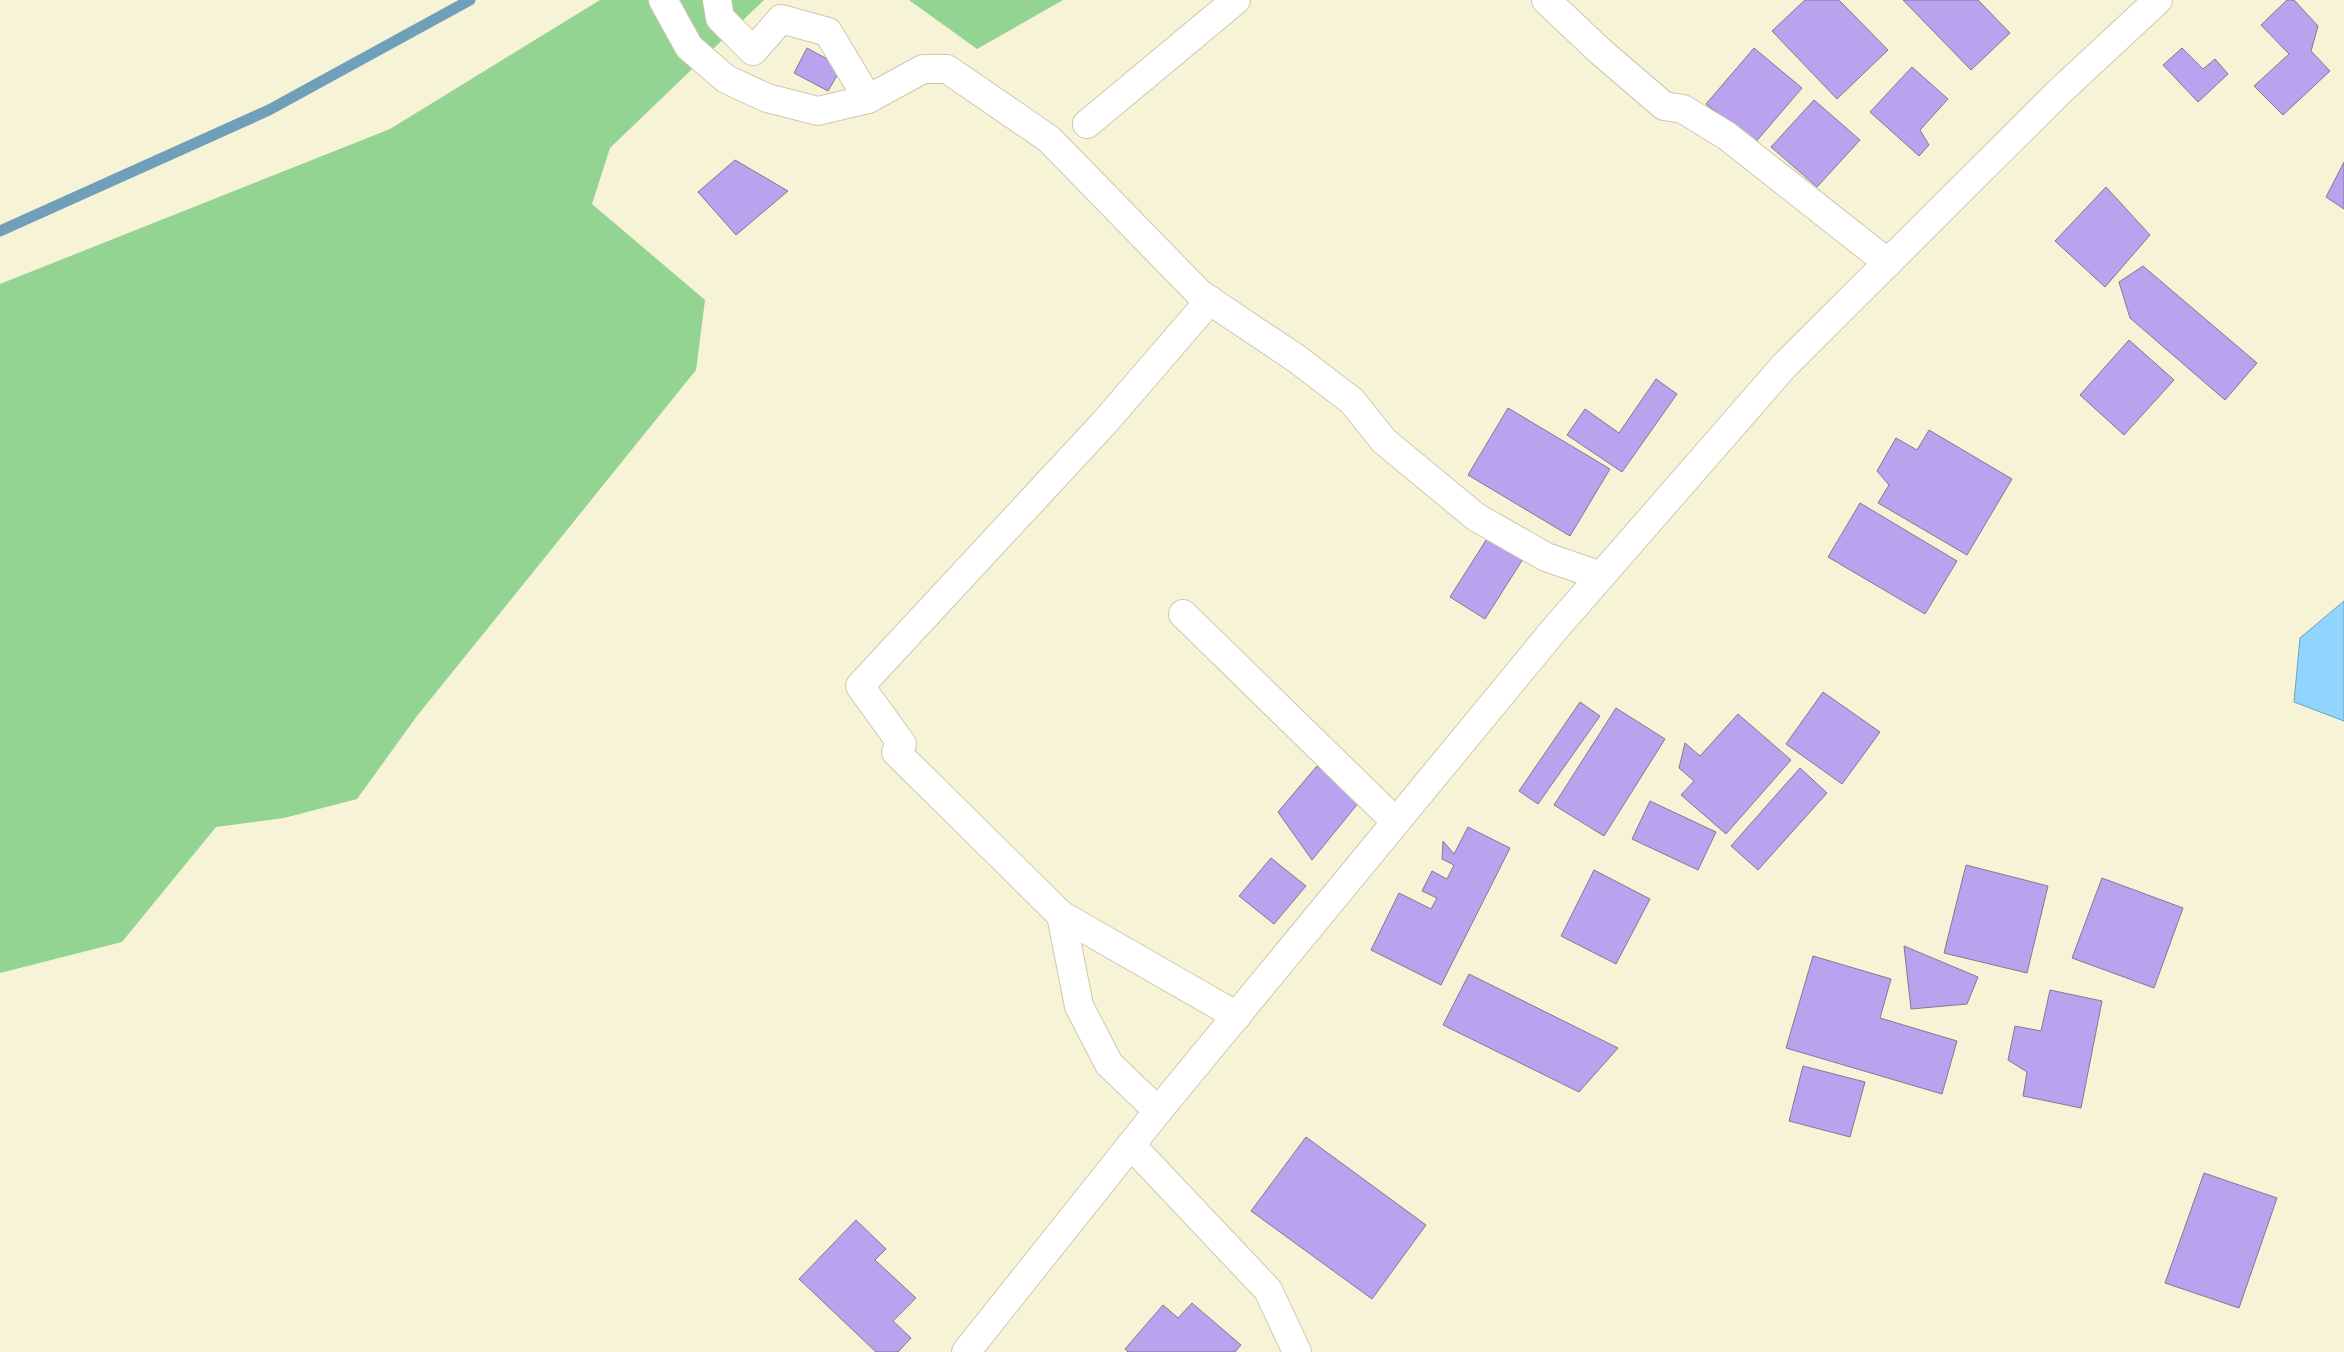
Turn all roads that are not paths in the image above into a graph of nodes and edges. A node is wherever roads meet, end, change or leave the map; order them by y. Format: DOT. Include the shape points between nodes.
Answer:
graph roads {
  1 [pos="662,0"];
  2 [pos="717,0"];
  3 [pos="1236,0"];
  4 [pos="1546,0"];
  5 [pos="2158,0"];
  6 [pos="868,99"];
  7 [pos="1087,124"];
  8 [pos="1049,139"];
  9 [pos="1077,168"];
  10 [pos="1888,263"];
  11 [pos="1210,300"];
  12 [pos="1601,576"];
  13 [pos="1183,614"];
  14 [pos="1396,822"];
  15 [pos="1061,915"];
  16 [pos="1237,1016"];
  17 [pos="1158,1111"];
  18 [pos="1131,1145"];
  19 [pos="966,1352"];
  20 [pos="1297,1352"];
  1 -- 6 [label="street" via="689,47 726,79 767,98 818,111"];
  2 -- 6 [label="street" via="720,18 753,51 781,19 828,32"];
  3 -- 7 [label="street"];
  4 -- 10 [label="street" via="1664,106 1683,110 1727,136"];
  5 -- 10 [label="street" via="2058,93"];
  6 -- 8 [label="street" via="923,69 947,69"];
  7 -- 8 [label="street"];
  7 -- 9 [label="street"];
  8 -- 9 [label="street"];
  9 -- 11 [label="street" via="1200,294"];
  10 -- 12 [label="street" via="1784,366"];
  11 -- 12 [label="street" via="1352,401 1384,441 1476,517 1546,557"];
  11 -- 15 [label="street" via="1105,422 860,686 902,744 896,752"];
  12 -- 14 [label="street"];
  13 -- 14 [label="street"];
  14 -- 16 [label="street"];
  15 -- 16 [label="street"];
  15 -- 17 [label="street" via="1079,1006 1109,1064"];
  16 -- 17 [label="street"];
  17 -- 18 [label="street"];
  18 -- 19 [label="street"];
  18 -- 20 [label="street" via="1268,1290"];
}
